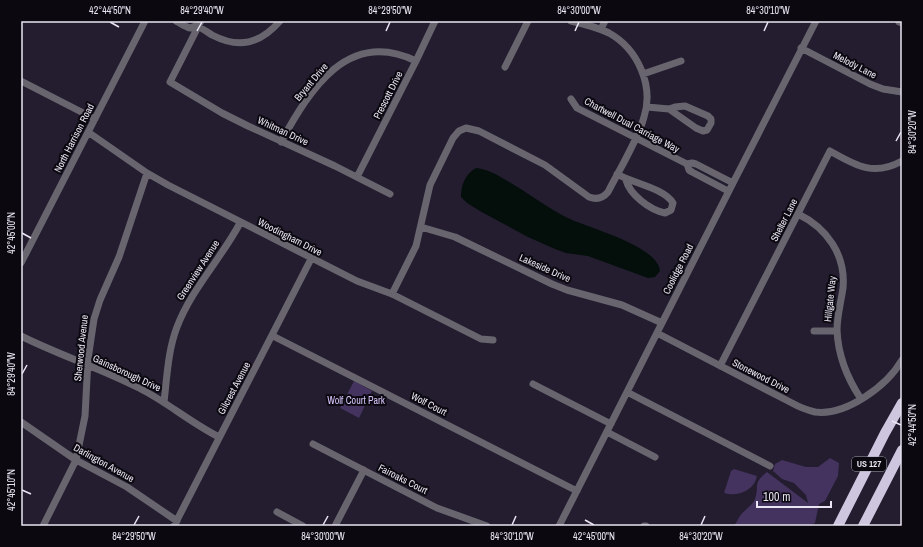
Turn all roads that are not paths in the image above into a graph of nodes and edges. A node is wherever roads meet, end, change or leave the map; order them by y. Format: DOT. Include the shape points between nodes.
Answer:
graph roads {
  1 [pos="145,21"];
  2 [pos="176,21"];
  3 [pos="280,21"];
  4 [pos="435,21"];
  5 [pos="528,21"];
  6 [pos="571,21"];
  7 [pos="605,21"];
  8 [pos="816,21"];
  9 [pos="198,24"];
  10 [pos="601,29"];
  11 [pos="801,48"];
  12 [pos="416,61"];
  13 [pos="681,61"];
  14 [pos="505,67"];
  15 [pos="643,74"];
  16 [pos="21,82"];
  17 [pos="902,92"];
  18 [pos="571,99"];
  19 [pos="647,107"];
  20 [pos="669,109"];
  21 [pos="95,119"];
  22 [pos="88,132"];
  23 [pos="635,138"];
  24 [pos="281,142"];
  25 [pos="902,161"];
  26 [pos="687,164"];
  27 [pos="147,173"];
  28 [pos="617,174"];
  29 [pos="357,177"];
  30 [pos="626,180"];
  31 [pos="733,183"];
  32 [pos="728,191"];
  33 [pos="390,194"];
  34 [pos="798,214"];
  35 [pos="240,222"];
  36 [pos="421,227"];
  37 [pos="311,259"];
  38 [pos="21,263"];
  39 [pos="392,294"];
  40 [pos="662,323"];
  41 [pos="837,330"];
  42 [pos="814,331"];
  43 [pos="657,333"];
  44 [pos="21,336"];
  45 [pos="273,336"];
  46 [pos="493,340"];
  47 [pos="902,360"];
  48 [pos="88,365"];
  49 [pos="720,366"];
  50 [pos="533,384"];
  51 [pos="627,392"];
  52 [pos="861,399"];
  53 [pos="164,402"];
  54 [pos="902,403"];
  55 [pos="21,422"];
  56 [pos="610,424"];
  57 [pos="607,432"];
  58 [pos="219,437"];
  59 [pos="313,444"];
  60 [pos="902,450"];
  61 [pos="655,457"];
  62 [pos="76,460"];
  63 [pos="770,466"];
  64 [pos="364,470"];
  65 [pos="577,491"];
  66 [pos="277,512"];
  67 [pos="175,524"];
  68 [pos="562,525"];
  69 [pos="43,526"];
  70 [pos="303,526"];
  71 [pos="336,526"];
  72 [pos="487,526"];
  73 [pos="838,526"];
  74 [pos="863,526"];
  1 -- 21 [label="street, North Harrison Road"];
  2 -- 9 [label="street" via="188,27"];
  3 -- 9 [label="street" via="262,38 241,43 225,40"];
  4 -- 12 [label="street, Prescott Drive"];
  5 -- 14 [label="street"];
  6 -- 10 [label="street"];
  7 -- 10 [label="street"];
  8 -- 11 [label="street, Coolidge Road"];
  9 -- 24 [label="street, Whitman Drive" via="170,82 222,113"];
  10 -- 15 [label="street" via="623,44"];
  11 -- 17 [label="street, Melody Lane" via="877,86"];
  11 -- 31 [label="street, Coolidge Road"];
  12 -- 24 [label="street, Bryant Drive" via="395,53 377,51 363,53 342,62 312,93"];
  12 -- 29 [label="street, Prescott Drive"];
  13 -- 15 [label="street"];
  15 -- 19 [label="street"];
  16 -- 21 [label="street"];
  18 -- 23 [label="street, Chartwell Dual Carriage Way" via="577,108"];
  19 -- 20 [label="street"];
  19 -- 23 [label="street"];
  20 -- 20 [label="street" via="681,106 692,109 708,116 711,123 707,130 703,131"];
  21 -- 22 [label="street, North Harrison Road"];
  22 -- 27 [label="street, Woodingham Drive"];
  22 -- 38 [label="street, North Harrison Road"];
  23 -- 26 [label="street, Chartwell Dual Carriage Way"];
  23 -- 28 [label="street"];
  24 -- 29 [label="street, Whitman Drive"];
  25 -- 34 [label="street, Shelter Lane" via="886,168 873,169 830,152"];
  26 -- 31 [label="street, Chartwell Dual Carriage Way" via="696,164"];
  26 -- 32 [label="street, Chartwell Dual Carriage Way" via="692,172"];
  27 -- 35 [label="street, Woodingham Drive"];
  27 -- 48 [label="street, Sherwood Avenue" via="119,258 96,309"];
  28 -- 30 [label="street"];
  28 -- 36 [label="street" via="606,195 592,199 545,165 479,131 466,128 453,138 435,173"];
  29 -- 33 [label="street, Whitman Drive"];
  30 -- 30 [label="street" via="640,199 653,209 665,213 671,210 673,203 662,192"];
  31 -- 32 [label="street, Coolidge Road"];
  32 -- 40 [label="street, Coolidge Road"];
  34 -- 41 [label="street, Hillgate Way" via="824,231 840,261 843,281"];
  34 -- 49 [label="street, Shelter Lane"];
  35 -- 37 [label="street, Woodingham Drive"];
  35 -- 53 [label="street, Greenview Avenue" via="196,288 177,327 169,358"];
  36 -- 39 [label="street" via="412,256"];
  36 -- 40 [label="street, Lakeside Drive" via="455,237 567,290 622,305"];
  37 -- 39 [label="street, Woodingham Drive" via="356,281"];
  37 -- 45 [label="street, Gilcrest Avenue"];
  39 -- 46 [label="street, Woodingham Drive" via="482,339"];
  40 -- 43 [label="street, Coolidge Road"];
  41 -- 42 [label="street"];
  41 -- 52 [label="street, Hillgate Way" via="844,366"];
  43 -- 49 [label="street, Stonewood Drive"];
  43 -- 51 [label="street, Coolidge Road"];
  44 -- 48 [label="street, Gainsborough Drive"];
  45 -- 58 [label="street, Gilcrest Avenue"];
  45 -- 65 [label="street, Wolf Court"];
  47 -- 52 [label="street, Stonewood Drive" via="882,384"];
  48 -- 53 [label="street, Gainsborough Drive"];
  48 -- 62 [label="street, Sherwood Avenue" via="85,416"];
  49 -- 52 [label="street, Stonewood Drive" via="808,410 832,410"];
  50 -- 56 [label="street"];
  51 -- 56 [label="street, Coolidge Road"];
  51 -- 63 [label="street"];
  53 -- 58 [label="street, Gainsborough Drive"];
  54 -- 73 [label="highway, US 127"];
  55 -- 62 [label="street, Darlington Avenue"];
  56 -- 57 [label="street, Coolidge Road"];
  57 -- 61 [label="street"];
  57 -- 65 [label="street, Coolidge Road"];
  58 -- 67 [label="street, Gilcrest Avenue"];
  59 -- 64 [label="street, Fairoaks Court"];
  60 -- 74 [label="highway, US 127"];
  62 -- 67 [label="street, Darlington Avenue" via="127,487"];
  62 -- 69 [label="street, Sherwood Avenue"];
  64 -- 71 [label="street"];
  64 -- 72 [label="street, Fairoaks Court" via="437,508"];
  65 -- 68 [label="street, Coolidge Road"];
  66 -- 70 [label="street"];
}
